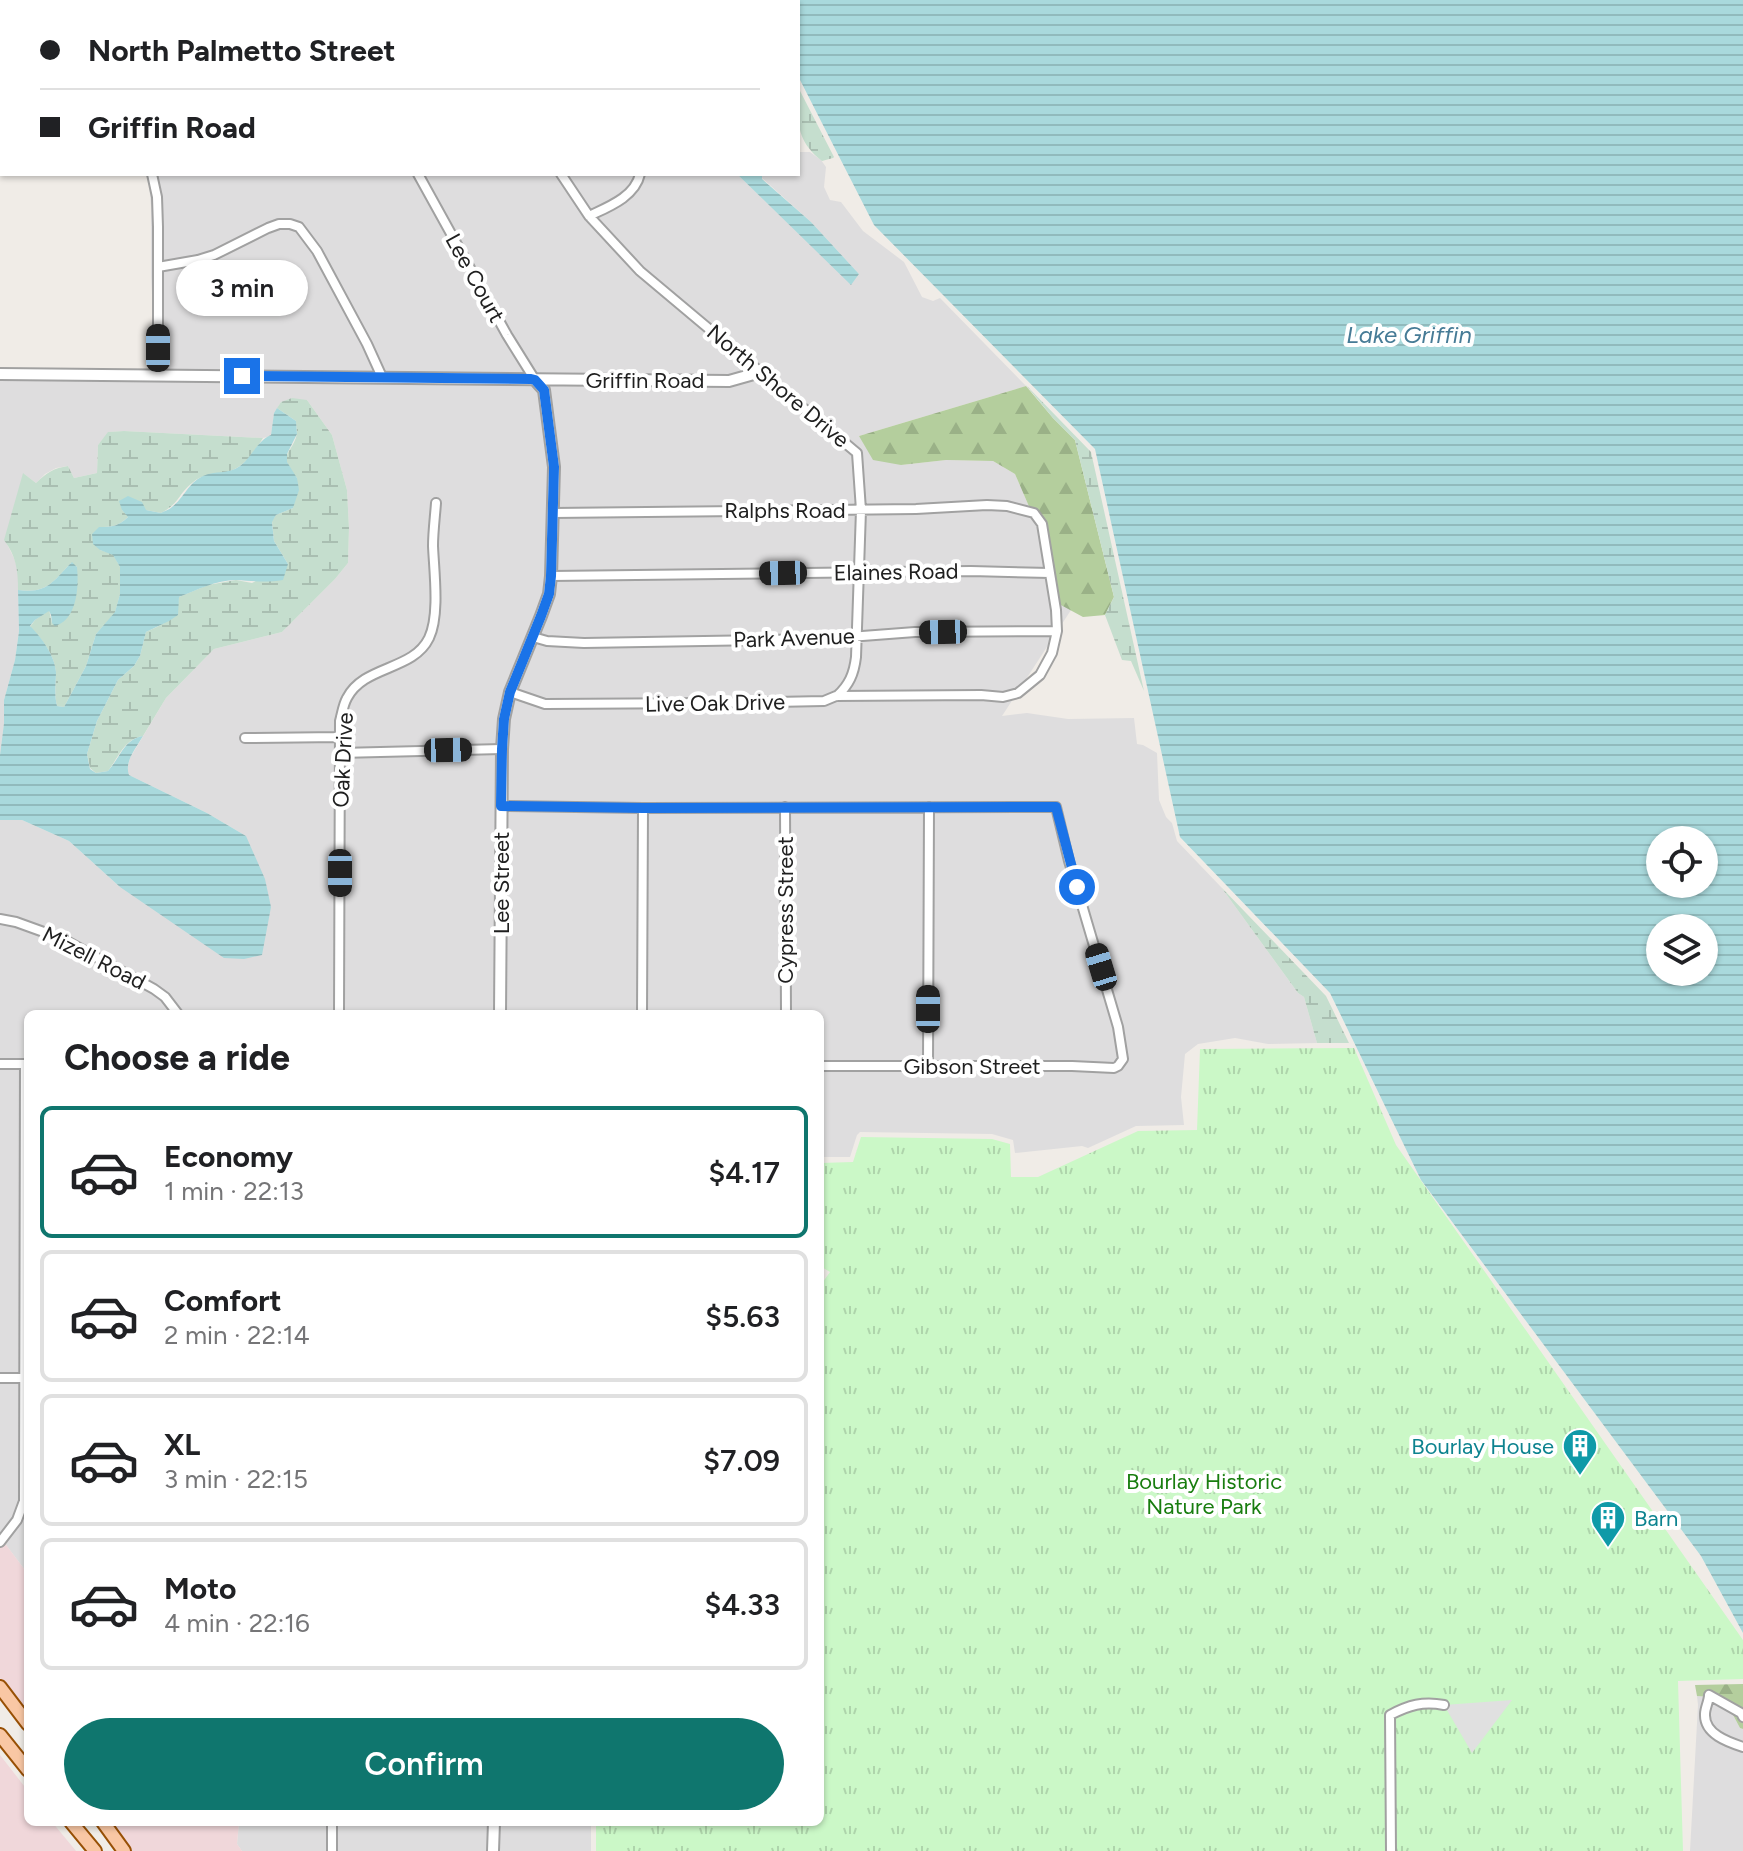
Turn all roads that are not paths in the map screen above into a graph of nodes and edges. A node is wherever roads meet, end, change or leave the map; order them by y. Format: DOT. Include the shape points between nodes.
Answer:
graph roads {
  1 [pos="152,176"];
  2 [pos="419,176"];
  3 [pos="562,176"];
  4 [pos="639,176"];
  5 [pos="589,216"];
  6 [pos="158,267"];
  7 [pos="761,372"];
  8 [pos="0,374"];
  9 [pos="158,375"];
  10 [pos="382,377"];
  11 [pos="535,380"];
  12 [pos="436,503"];
  13 [pos="861,510"];
  14 [pos="553,513"];
  15 [pos="859,572"];
  16 [pos="1050,573"];
  17 [pos="551,576"];
  18 [pos="1057,631"];
  19 [pos="857,636"];
  20 [pos="533,637"];
  21 [pos="510,692"];
  22 [pos="836,696"];
  23 [pos="340,737"];
  24 [pos="245,738"];
  25 [pos="502,749"];
  26 [pos="340,753"];
  27 [pos="501,806"];
  28 [pos="785,807"];
  29 [pos="929,807"];
  30 [pos="643,808"];
  31 [pos="0,919"];
  32 [pos="175,1010"];
  33 [pos="339,1010"];
  34 [pos="500,1010"];
  35 [pos="642,1010"];
  36 [pos="786,1010"];
  37 [pos="0,1064"];
  38 [pos="24,1064"];
  39 [pos="824,1066"];
  40 [pos="928,1066"];
  41 [pos="0,1378"];
  42 [pos="24,1378"];
  43 [pos="24,1501"];
  44 [pos="0,1542"];
  45 [pos="0,1687"];
  46 [pos="1444,1705"];
  47 [pos="1743,1717"];
  48 [pos="24,1719"];
  49 [pos="0,1735"];
  50 [pos="1743,1747"];
  51 [pos="24,1765"];
  52 [pos="74,1826"];
  53 [pos="106,1826"];
  54 [pos="332,1826"];
  55 [pos="494,1826"];
  56 [pos="95,1851"];
  57 [pos="124,1851"];
  58 [pos="332,1851"];
  59 [pos="493,1851"];
  60 [pos="1391,1851"];
  1 -- 6 [label="street"];
  2 -- 11 [label="street, Lee Court"];
  3 -- 5 [label="street, North Shore Drive"];
  4 -- 5 [label="street" via="628,194"];
  5 -- 7 [label="street, North Shore Drive" via="640,271"];
  6 -- 9 [label="street"];
  6 -- 10 [label="street" via="214,255 279,224 299,227 317,251"];
  7 -- 11 [label="street, Griffin Road" via="729,381"];
  7 -- 13 [label="street, North Shore Drive" via="857,453"];
  8 -- 9 [label="street, Griffin Road"];
  9 -- 10 [label="street, Griffin Road"];
  10 -- 11 [label="street, Griffin Road"];
  11 -- 14 [label="street, Lee Street" via="544,390 551,437"];
  12 -- 23 [label="street, Oak Drive" via="435,617 429,638 407,660 356,686 343,707"];
  13 -- 14 [label="street, Ralphs Road"];
  13 -- 15 [label="street, North Shore Drive"];
  13 -- 16 [label="street, Ralphs Road" via="987,505 1034,513 1042,524"];
  14 -- 17 [label="street, Lee Street"];
  15 -- 16 [label="street, Elaines Road"];
  15 -- 17 [label="street, Elaines Road"];
  15 -- 19 [label="street, North Shore Drive"];
  16 -- 18 [label="street"];
  17 -- 20 [label="street, Lee Street"];
  18 -- 19 [label="street, Park Avenue"];
  18 -- 22 [label="street, Live Oak Drive" via="1047,665 1018,693"];
  19 -- 20 [label="street, Park Avenue" via="584,643"];
  19 -- 22 [label="street, North Shore Drive" via="855,670"];
  20 -- 21 [label="street, Lee Street"];
  21 -- 22 [label="street, Live Oak Drive" via="545,704 824,701"];
  21 -- 25 [label="street, Lee Street"];
  23 -- 24 [label="street"];
  23 -- 26 [label="street, Oak Drive"];
  25 -- 26 [label="street"];
  25 -- 27 [label="street, Lee Street"];
  26 -- 33 [label="street, Oak Drive"];
  27 -- 30 [label="street"];
  27 -- 34 [label="street, Lee Street"];
  28 -- 29 [label="street"];
  28 -- 30 [label="street"];
  28 -- 36 [label="street, Cypress Street"];
  29 -- 40 [label="street"];
  29 -- 40 [label="street, Gibson Street" via="1056,807 1123,1059 1114,1068"];
  30 -- 35 [label="street"];
  31 -- 32 [label="street, Mizell Road" via="63,939 154,989"];
  37 -- 38 [label="street"];
  39 -- 40 [label="street, Gibson Street"];
  41 -- 42 [label="street"];
  43 -- 44 [label="street"];
  45 -- 48 [label="main road"];
  46 -- 60 [label="street" via="1421,1703 1390,1715"];
  47 -- 50 [label="street" via="1709,1695 1704,1717 1711,1730"];
  49 -- 51 [label="main road"];
  52 -- 56 [label="main road"];
  53 -- 57 [label="main road"];
  54 -- 58 [label="street"];
  55 -- 59 [label="street"];
}
